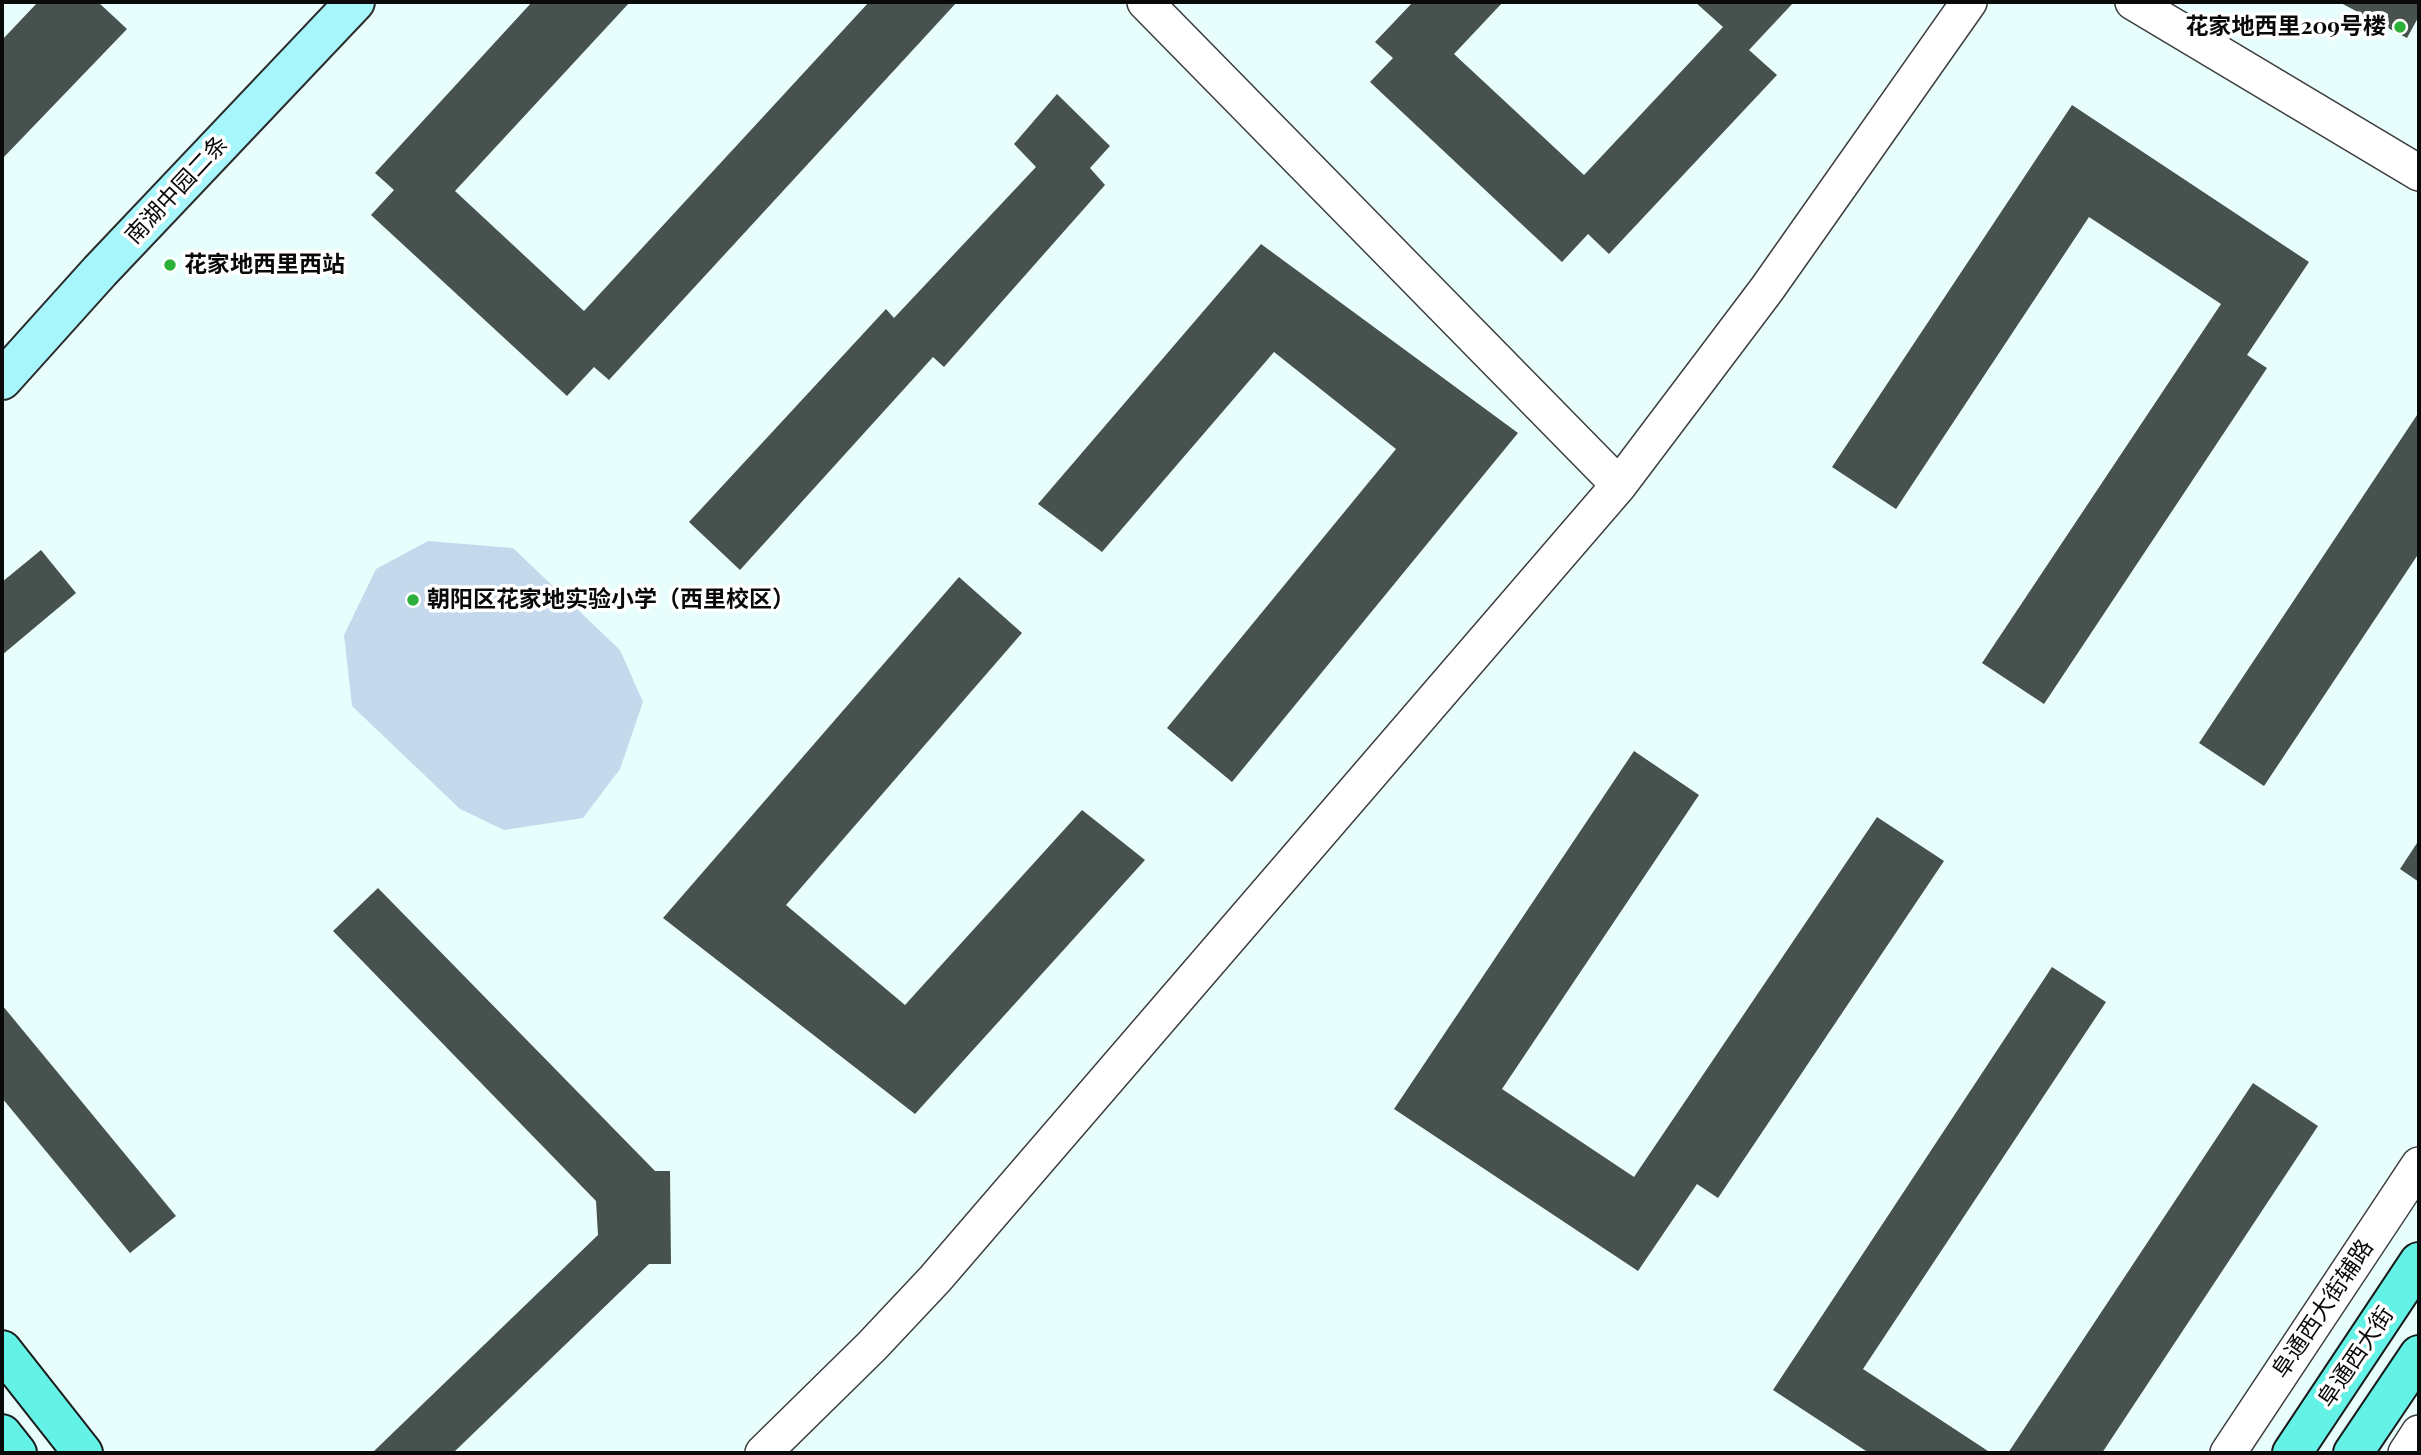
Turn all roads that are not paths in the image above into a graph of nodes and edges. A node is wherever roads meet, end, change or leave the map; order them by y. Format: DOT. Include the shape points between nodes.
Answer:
graph roads {
  1 [pos="355,2"];
  2 [pos="1145,2"];
  3 [pos="1969,2"];
  4 [pos="2133,2"];
  5 [pos="2419,173"];
  6 [pos="2,380"];
  7 [pos="1619,485"];
  8 [pos="2419,1165"];
  9 [pos="2419,1262"];
  10 [pos="2,1350"];
  11 [pos="2419,1355"];
  12 [pos="2419,1433"];
  13 [pos="2,1434"];
  14 [pos="17,1453"];
  15 [pos="83,1453"];
  16 [pos="763,1453"];
  17 [pos="2228,1453"];
  18 [pos="2292,1453"];
  19 [pos="2353,1453"];
  20 [pos="2406,1453"];
  1 -- 6 [label="street, 南湖中园二条"];
  2 -- 7 [label="street"];
  3 -- 7 [label="street" via="1767,289"];
  4 -- 5 [label="street"];
  7 -- 16 [label="street" via="935,1279"];
  8 -- 17 [label="street, 阜通西大街辅路"];
  9 -- 18 [label="main road, 阜通西大街"];
  10 -- 15 [label="main road"];
  11 -- 19 [label="main road"];
  12 -- 20 [label="street"];
  13 -- 14 [label="main road"];
}
